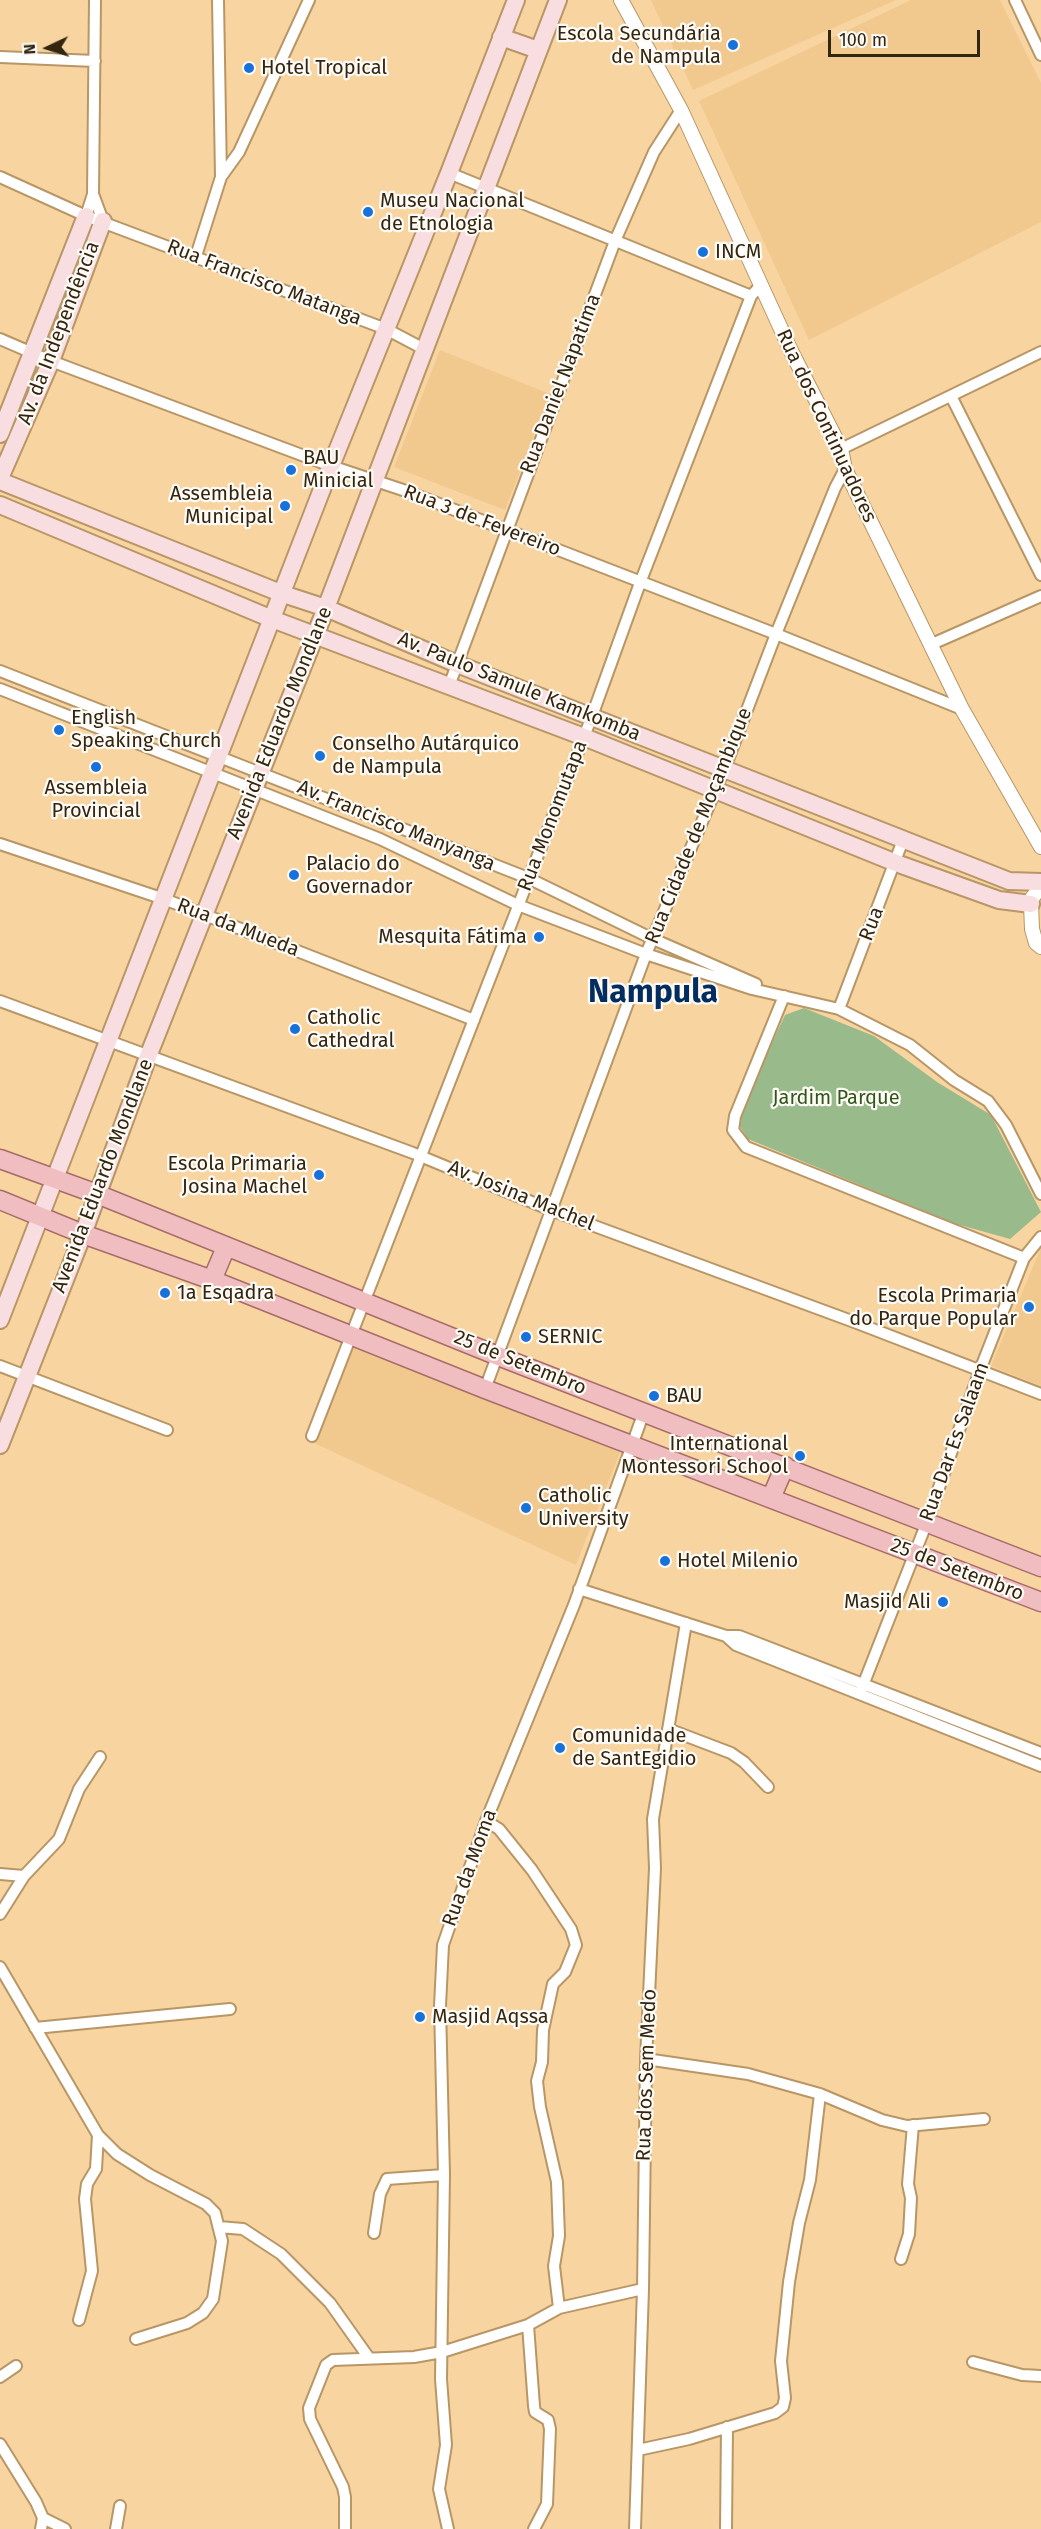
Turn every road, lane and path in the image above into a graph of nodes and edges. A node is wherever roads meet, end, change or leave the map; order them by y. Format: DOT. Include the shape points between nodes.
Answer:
graph roads {
  1 [pos="95,0"];
  2 [pos="218,0"];
  3 [pos="309,0"];
  4 [pos="516,0"];
  5 [pos="558,0"];
  6 [pos="621,0"];
  7 [pos="1016,0"];
  8 [pos="501,37"];
  9 [pos="538,50"];
  10 [pos="1041,55"];
  11 [pos="0,57"];
  12 [pos="95,61"];
  13 [pos="681,110"];
  14 [pos="449,173"];
  15 [pos="0,177"];
  16 [pos="221,177"];
  17 [pos="485,187"];
  18 [pos="93,194"];
  19 [pos="94,218"];
  20 [pos="615,241"];
  21 [pos="196,256"];
  22 [pos="761,285"];
  23 [pos="752,296"];
  24 [pos="386,330"];
  25 [pos="0,339"];
  26 [pos="424,349"];
  27 [pos="1041,352"];
  28 [pos="33,353"];
  29 [pos="51,360"];
  30 [pos="951,396"];
  31 [pos="0,434"];
  32 [pos="841,449"];
  33 [pos="331,466"];
  34 [pos="845,469"];
  35 [pos="0,480"];
  36 [pos="375,482"];
  37 [pos="0,506"];
  38 [pos="506,530"];
  39 [pos="1041,574"];
  40 [pos="640,583"];
  41 [pos="283,594"];
  42 [pos="1041,596"];
  43 [pos="326,608"];
  44 [pos="272,619"];
  45 [pos="776,634"];
  46 [pos="314,635"];
  47 [pos="932,644"];
  48 [pos="457,663"];
  49 [pos="0,671"];
  50 [pos="449,686"];
  51 [pos="0,689"];
  52 [pos="962,709"];
  53 [pos="592,716"];
  54 [pos="584,737"];
  55 [pos="220,757"];
  56 [pos="724,770"];
  57 [pos="213,773"];
  58 [pos="261,773"];
  59 [pos="254,789"];
  60 [pos="716,790"];
  61 [pos="330,799"];
  62 [pos="323,816"];
  63 [pos="387,821"];
  64 [pos="380,839"];
  65 [pos="903,840"];
  66 [pos="0,844"];
  67 [pos="1041,847"];
  68 [pos="896,863"];
  69 [pos="528,878"];
  70 [pos="1041,884"];
  71 [pos="164,899"];
  72 [pos="1031,904"];
  73 [pos="518,905"];
  74 [pos="204,916"];
  75 [pos="653,939"];
  76 [pos="1041,947"];
  77 [pos="646,954"];
  78 [pos="784,996"];
  79 [pos="0,1000"];
  80 [pos="839,1008"];
  81 [pos="474,1020"];
  82 [pos="109,1040"];
  83 [pos="149,1054"];
  84 [pos="419,1155"];
  85 [pos="0,1159"];
  86 [pos="54,1179"];
  87 [pos="97,1194"];
  88 [pos="1041,1194"];
  89 [pos="0,1200"];
  90 [pos="551,1210"];
  91 [pos="40,1217"];
  92 [pos="82,1234"];
  93 [pos="1041,1237"];
  94 [pos="226,1247"];
  95 [pos="1024,1258"];
  96 [pos="212,1280"];
  97 [pos="363,1300"];
  98 [pos="0,1320"];
  99 [pos="349,1335"];
  100 [pos="498,1356"];
  101 [pos="0,1366"];
  102 [pos="980,1370"];
  103 [pos="27,1376"];
  104 [pos="485,1389"];
  105 [pos="1041,1394"];
  106 [pos="644,1412"];
  107 [pos="167,1431"];
  108 [pos="312,1436"];
  109 [pos="0,1445"];
  110 [pos="632,1445"];
  111 [pos="784,1466"];
  112 [pos="771,1498"];
  113 [pos="927,1522"];
  114 [pos="914,1553"];
  115 [pos="1041,1567"];
  116 [pos="579,1589"];
  117 [pos="1041,1602"];
  118 [pos="686,1623"];
  119 [pos="862,1688"];
  120 [pos="668,1729"];
  121 [pos="1041,1753"];
  122 [pos="100,1757"];
  123 [pos="1041,1766"];
  124 [pos="768,1787"];
  125 [pos="486,1821"];
  126 [pos="0,1874"];
  127 [pos="24,1876"];
  128 [pos="0,1914"];
  129 [pos="0,1967"];
  130 [pos="230,2009"];
  131 [pos="35,2028"];
  132 [pos="646,2059"];
  133 [pos="820,2094"];
  134 [pos="984,2119"];
  135 [pos="913,2125"];
  136 [pos="98,2136"];
  137 [pos="444,2175"];
  138 [pos="219,2227"];
  139 [pos="374,2233"];
  140 [pos="901,2259"];
  141 [pos="643,2289"];
  142 [pos="559,2308"];
  143 [pos="79,2320"];
  144 [pos="528,2325"];
  145 [pos="136,2339"];
  146 [pos="442,2352"];
  147 [pos="369,2358"];
  148 [pos="973,2362"];
  149 [pos="16,2366"];
  150 [pos="1041,2376"];
  151 [pos="0,2377"];
  152 [pos="727,2427"];
  153 [pos="0,2444"];
  154 [pos="638,2450"];
  155 [pos="120,2506"];
  156 [pos="42,2523"];
  157 [pos="65,2529"];
  158 [pos="116,2529"];
  159 [pos="345,2529"];
  160 [pos="448,2529"];
  161 [pos="534,2529"];
  162 [pos="635,2529"];
  163 [pos="726,2529"];
  1 -- 12 [label="street"];
  2 -- 16 [label="street"];
  3 -- 16 [label="street" via="239,152"];
  4 -- 8 [label="main road"];
  5 -- 9 [label="main road, Avenida Eduardo Mondlane"];
  6 -- 13 [label="street, Rua dos Continuadores"];
  7 -- 10 [label="street"];
  8 -- 9 [label="main road"];
  8 -- 14 [label="main road"];
  9 -- 17 [label="main road, Avenida Eduardo Mondlane"];
  11 -- 12 [label="street"];
  12 -- 18 [label="street"];
  13 -- 20 [label="street, Rua Daniel Napatima" via="654,153"];
  13 -- 22 [label="street, Rua dos Continuadores"];
  14 -- 17 [label="street"];
  14 -- 24 [label="main road"];
  15 -- 19 [label="street, Rua Francisco Matanga"];
  16 -- 21 [label="street"];
  17 -- 20 [label="street"];
  17 -- 26 [label="main road, Avenida Eduardo Mondlane"];
  18 -- 19 [label="street"];
  18 -- 19 [label="street"];
  19 -- 21 [label="street, Rua Francisco Matanga"];
  19 -- 28 [label="main road, Av. da Independência"];
  19 -- 29 [label="main road, Av. da Independência"];
  20 -- 23 [label="street"];
  20 -- 38 [label="street, Rua Daniel Napatima"];
  21 -- 24 [label="street, Rua Francisco Matanga"];
  22 -- 23 [label="street, Rua Monomutapa"];
  22 -- 32 [label="street, Rua dos Continuadores"];
  23 -- 40 [label="street, Rua Monomutapa"];
  24 -- 26 [label="street, Rua Francisco Matanga"];
  24 -- 33 [label="main road"];
  25 -- 28 [label="street, Rua 3 de Fevereiro"];
  26 -- 36 [label="main road, Avenida Eduardo Mondlane"];
  27 -- 30 [label="street"];
  28 -- 29 [label="street, Rua 3 de Fevereiro"];
  28 -- 31 [label="main road, Av. da Independência"];
  29 -- 33 [label="street, Rua 3 de Fevereiro"];
  29 -- 35 [label="main road, Av. da Independência"];
  30 -- 32 [label="street"];
  30 -- 39 [label="street"];
  32 -- 34 [label="street, Rua dos Continuadores"];
  33 -- 36 [label="street, Rua 3 de Fevereiro"];
  33 -- 41 [label="main road"];
  34 -- 45 [label="street, Rua Cidade de Moçambique"];
  34 -- 47 [label="street, Rua dos Continuadores"];
  35 -- 41 [label="main road, Av. Paulo Samule Kamkomba"];
  36 -- 38 [label="street, Rua 3 de Fevereiro"];
  36 -- 43 [label="main road, Avenida Eduardo Mondlane"];
  37 -- 44 [label="main road, Av. Paulo Samule Kamkomba"];
  38 -- 40 [label="street, Rua 3 de Fevereiro"];
  38 -- 48 [label="street, Rua Daniel Napatima"];
  40 -- 45 [label="street, Rua 3 de Fevereiro"];
  40 -- 53 [label="street, Rua Monomutapa"];
  41 -- 43 [label="main road, Av. Paulo Samule Kamkomba"];
  41 -- 44 [label="main road"];
  42 -- 47 [label="street"];
  43 -- 46 [label="main road, Avenida Eduardo Mondlane"];
  43 -- 48 [label="main road, Av. Paulo Samule Kamkomba"];
  44 -- 46 [label="main road, Av. Paulo Samule Kamkomba"];
  44 -- 55 [label="main road"];
  45 -- 52 [label="street, Rua 3 de Fevereiro"];
  45 -- 56 [label="street, Rua Cidade de Moçambique"];
  46 -- 50 [label="main road, Av. Paulo Samule Kamkomba"];
  46 -- 58 [label="main road, Avenida Eduardo Mondlane"];
  47 -- 52 [label="street, Rua dos Continuadores"];
  48 -- 50 [label="street, Rua Daniel Napatima"];
  48 -- 53 [label="main road, Av. Paulo Samule Kamkomba"];
  49 -- 55 [label="street, Av. Francisco Manyanga"];
  50 -- 54 [label="main road, Av. Paulo Samule Kamkomba"];
  51 -- 57 [label="street, Av. Francisco Manyanga"];
  52 -- 67 [label="street, Rua dos Continuadores"];
  53 -- 54 [label="street, Rua Monomutapa"];
  53 -- 56 [label="main road, Av. Paulo Samule Kamkomba"];
  54 -- 60 [label="main road, Av. Paulo Samule Kamkomba"];
  54 -- 69 [label="street, Rua Monomutapa"];
  55 -- 57 [label="main road"];
  55 -- 58 [label="street, Av. Francisco Manyanga"];
  56 -- 60 [label="street, Rua Cidade de Moçambique"];
  56 -- 65 [label="main road, Av. Paulo Samule Kamkomba"];
  57 -- 59 [label="street, Av. Francisco Manyanga"];
  57 -- 71 [label="main road"];
  58 -- 59 [label="main road, Avenida Eduardo Mondlane"];
  58 -- 61 [label="street, Av. Francisco Manyanga"];
  59 -- 62 [label="street, Av. Francisco Manyanga"];
  59 -- 74 [label="main road, Avenida Eduardo Mondlane"];
  60 -- 68 [label="main road, Av. Paulo Samule Kamkomba"];
  60 -- 75 [label="street, Rua Cidade de Moçambique"];
  61 -- 62 [label="street"];
  61 -- 63 [label="street, Av. Francisco Manyanga"];
  62 -- 64 [label="street, Av. Francisco Manyanga"];
  63 -- 64 [label="street"];
  63 -- 69 [label="street, Av. Francisco Manyanga"];
  64 -- 73 [label="street, Av. Francisco Manyanga"];
  65 -- 68 [label="street, Rua"];
  65 -- 70 [label="main road, Av. Paulo Samule Kamkomba" via="1009,881"];
  66 -- 71 [label="street, Rua da Mueda"];
  68 -- 72 [label="main road, Av. Paulo Samule Kamkomba" via="999,900"];
  68 -- 80 [label="street, Rua"];
  69 -- 73 [label="street, Rua Monomutapa"];
  69 -- 75 [label="street, Av. Francisco Manyanga"];
  70 -- 72 [label="street"];
  71 -- 74 [label="street, Rua da Mueda"];
  71 -- 82 [label="main road"];
  72 -- 76 [label="street" via="1032,929"];
  73 -- 77 [label="street, Av. Francisco Manyanga"];
  73 -- 81 [label="street, Rua Monomutapa"];
  74 -- 81 [label="street, Rua da Mueda"];
  74 -- 83 [label="main road, Avenida Eduardo Mondlane"];
  75 -- 77 [label="street, Rua Cidade de Moçambique"];
  75 -- 78 [label="street, Av. Francisco Manyanga"];
  77 -- 78 [label="street, Av. Francisco Manyanga" via="712,978"];
  77 -- 90 [label="street, Rua Cidade de Moçambique"];
  78 -- 80 [label="street, Av. Francisco Manyanga"];
  78 -- 95 [label="street" via="735,1116 733,1130 746,1147"];
  79 -- 82 [label="street, Av. Josina Machel"];
  80 -- 88 [label="street, Av. Francisco Manyanga" via="910,1045 988,1101 1006,1125"];
  81 -- 84 [label="street, Rua Monomutapa"];
  82 -- 83 [label="street, Av. Josina Machel"];
  82 -- 86 [label="main road"];
  83 -- 84 [label="street, Av. Josina Machel"];
  83 -- 87 [label="main road, Avenida Eduardo Mondlane"];
  84 -- 90 [label="street, Av. Josina Machel"];
  84 -- 97 [label="street, Rua Monomutapa"];
  85 -- 86 [label="main road, 25 de Setembro"];
  86 -- 87 [label="main road, 25 de Setembro"];
  86 -- 91 [label="main road"];
  87 -- 92 [label="main road, Avenida Eduardo Mondlane"];
  87 -- 94 [label="main road, 25 de Setembro"];
  89 -- 91 [label="main road, 25 de Setembro"];
  90 -- 100 [label="street, Rua Cidade de Moçambique"];
  90 -- 102 [label="street, Av. Josina Machel"];
  91 -- 92 [label="main road, 25 de Setembro"];
  91 -- 98 [label="main road"];
  92 -- 96 [label="main road, 25 de Setembro"];
  92 -- 103 [label="main road, Avenida Eduardo Mondlane"];
  93 -- 95 [label="street, Rua Dar Es Salaam"];
  94 -- 96 [label="main road"];
  94 -- 97 [label="main road, 25 de Setembro"];
  95 -- 102 [label="street, Rua Dar Es Salaam"];
  96 -- 99 [label="main road, 25 de Setembro"];
  97 -- 99 [label="street, Rua Monomutapa"];
  97 -- 100 [label="main road, 25 de Setembro"];
  99 -- 104 [label="main road, 25 de Setembro"];
  99 -- 108 [label="street, Rua Monomutapa"];
  100 -- 104 [label="street, Rua Cidade de Moçambique"];
  100 -- 106 [label="main road, 25 de Setembro"];
  101 -- 103 [label="street"];
  102 -- 105 [label="street, Av. Josina Machel"];
  102 -- 113 [label="street, Rua Dar Es Salaam"];
  103 -- 107 [label="street"];
  103 -- 109 [label="main road, Avenida Eduardo Mondlane"];
  104 -- 110 [label="main road, 25 de Setembro"];
  106 -- 110 [label="street, Rua da Moma"];
  106 -- 111 [label="main road, 25 de Setembro"];
  110 -- 112 [label="main road, 25 de Setembro"];
  110 -- 116 [label="street, Rua da Moma"];
  111 -- 112 [label="main road"];
  111 -- 113 [label="main road, 25 de Setembro"];
  112 -- 114 [label="main road, 25 de Setembro"];
  113 -- 114 [label="street, Rua Dar Es Salaam"];
  113 -- 115 [label="main road, 25 de Setembro"];
  114 -- 117 [label="main road, 25 de Setembro"];
  114 -- 119 [label="street, Rua Dar Es Salaam"];
  116 -- 118 [label="street"];
  116 -- 125 [label="street, Rua da Moma"];
  118 -- 119 [label="street" via="726,1636 736,1645 768,1652"];
  118 -- 120 [label="street, Rua dos Sem Medo"];
  119 -- 121 [label="street"];
  119 -- 123 [label="street"];
  120 -- 124 [label="street" via="731,1753"];
  120 -- 132 [label="street, Rua dos Sem Medo" via="652,1819 656,1868"];
  122 -- 127 [label="street" via="80,1788 59,1839"];
  125 -- 137 [label="street, Rua da Moma" via="443,1945 440,2006"];
  125 -- 142 [label="street" via="499,1829 532,1870 571,1929 576,1945 565,1972 553,1984 537,2081 557,2182 559,2236 554,2266"];
  126 -- 127 [label="street"];
  127 -- 128 [label="street"];
  129 -- 131 [label="street"];
  130 -- 131 [label="street"];
  131 -- 136 [label="street"];
  132 -- 133 [label="street" via="748,2074"];
  132 -- 141 [label="street, Rua dos Sem Medo"];
  133 -- 135 [label="street" via="882,2120"];
  133 -- 152 [label="street" via="810,2180 789,2282 781,2361 785,2403 775,2413"];
  134 -- 135 [label="street"];
  135 -- 140 [label="street" via="909,2234"];
  136 -- 138 [label="street" via="150,2175 206,2204 215,2213"];
  136 -- 143 [label="street" via="96,2169 87,2184 85,2199 92,2271"];
  137 -- 139 [label="street" via="387,2179 380,2194"];
  137 -- 146 [label="street, Rua da Moma"];
  138 -- 145 [label="street" via="222,2241 213,2298 203,2313 187,2323"];
  138 -- 147 [label="street" via="243,2229 281,2254 330,2303"];
  141 -- 142 [label="street"];
  141 -- 154 [label="street, Rua dos Sem Medo"];
  142 -- 144 [label="street"];
  144 -- 146 [label="street"];
  144 -- 161 [label="street" via="535,2412 548,2420 550,2429 547,2504"];
  146 -- 147 [label="street"];
  146 -- 160 [label="street, Rua da Moma" via="446,2445 438,2479"];
  147 -- 159 [label="street" via="333,2360 326,2365 309,2408 310,2420 343,2487"];
  148 -- 150 [label="street"];
  149 -- 151 [label="street"];
  152 -- 154 [label="street"];
  152 -- 163 [label="street"];
  153 -- 156 [label="street"];
  154 -- 162 [label="street, Rua dos Sem Medo"];
  155 -- 158 [label="street"];
  156 -- 157 [label="street"];
}
